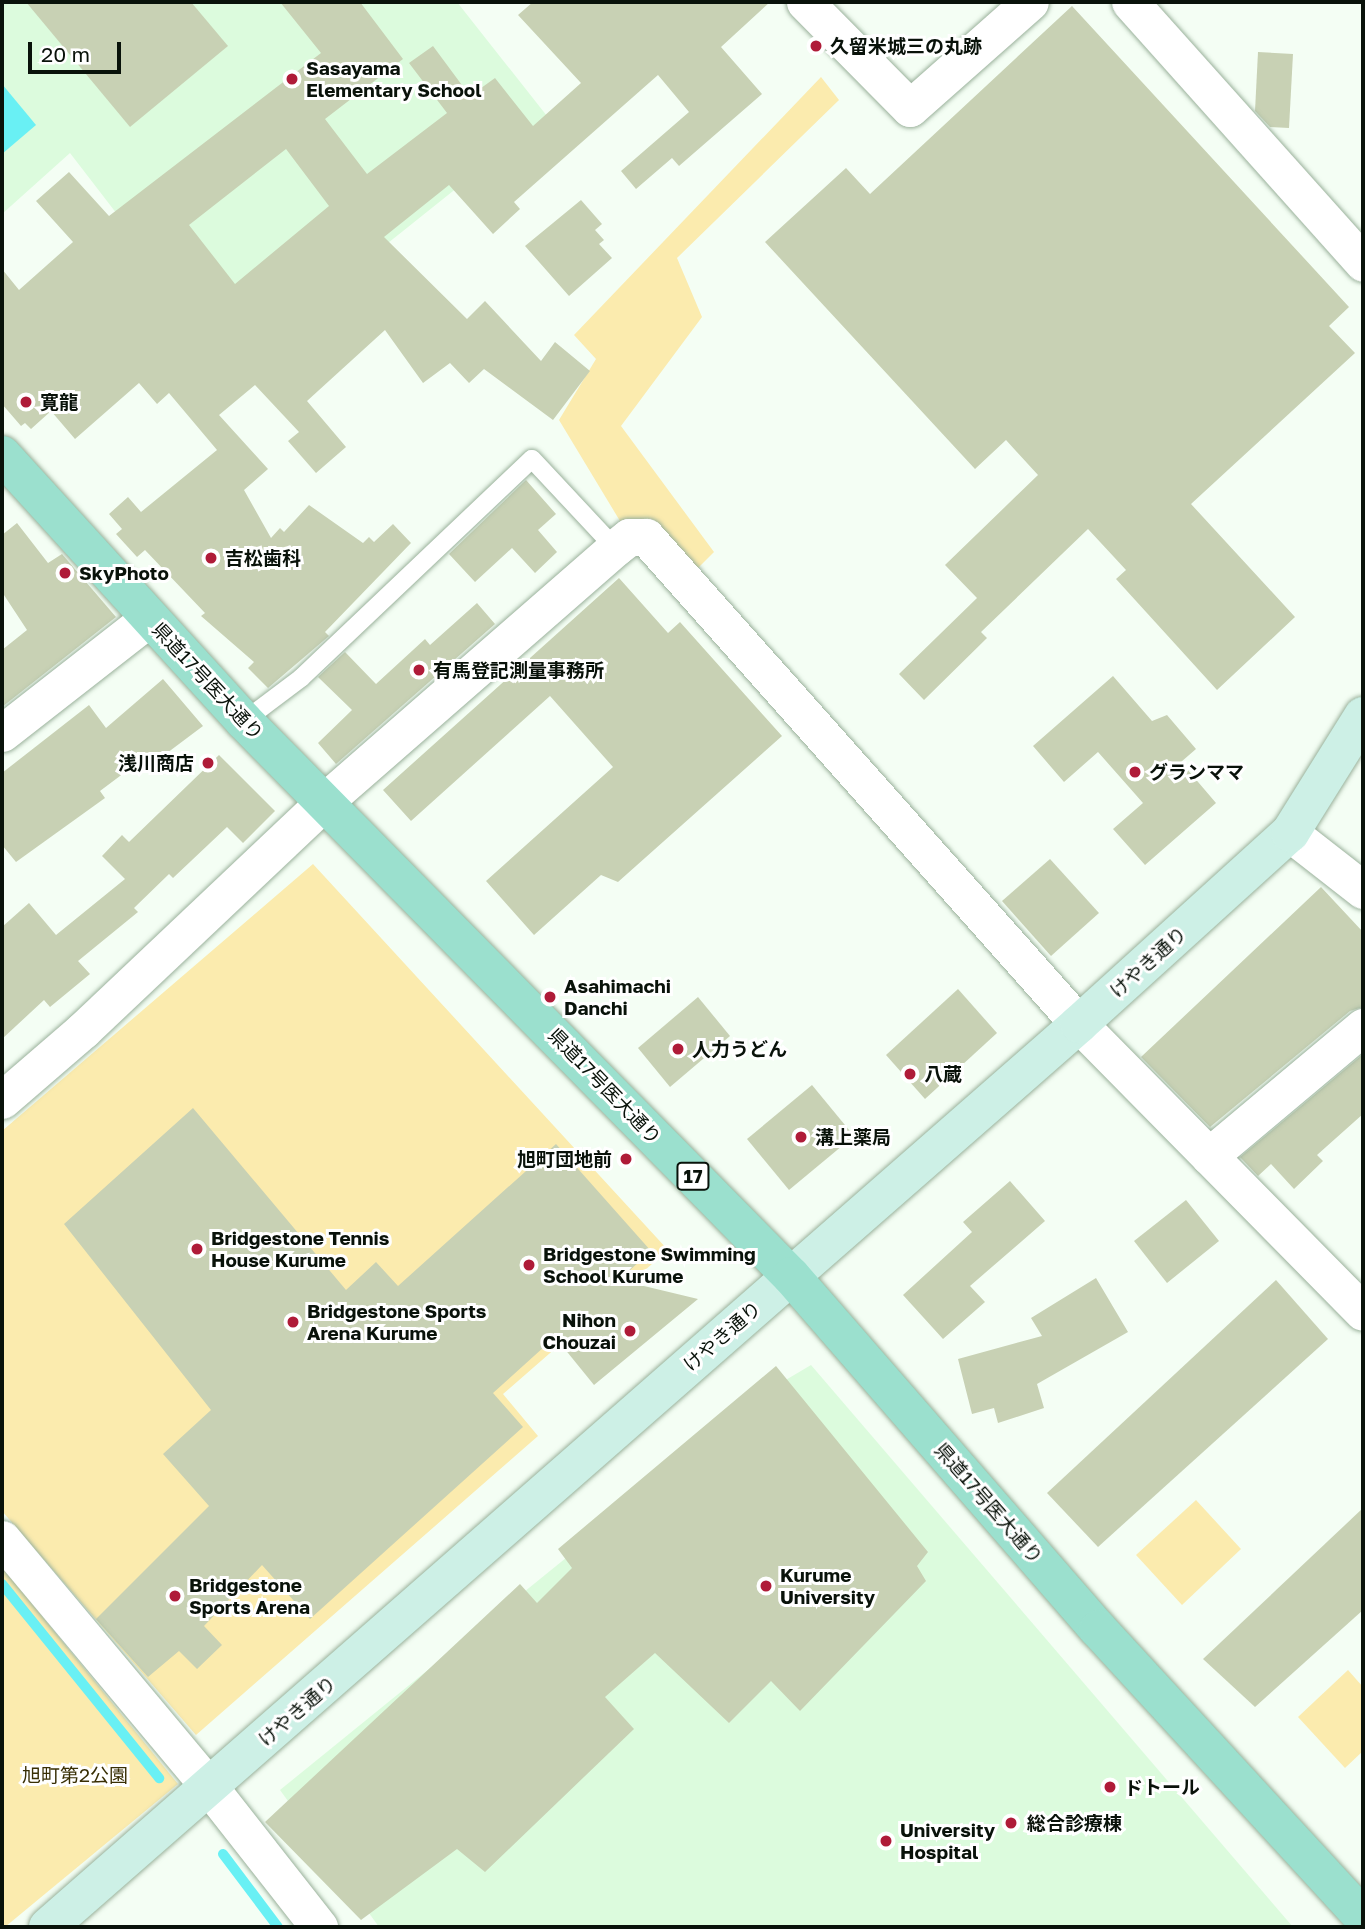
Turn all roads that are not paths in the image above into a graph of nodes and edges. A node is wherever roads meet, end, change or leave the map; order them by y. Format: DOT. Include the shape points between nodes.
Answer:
graph roads {
  1 [pos="806,2"];
  2 [pos="1030,2"];
  3 [pos="1130,2"];
  4 [pos="1363,263"];
  5 [pos="2,455"];
  6 [pos="615,548"];
  7 [pos="149,618"];
  8 [pos="1363,716"];
  9 [pos="244,721"];
  10 [pos="2,733"];
  11 [pos="325,801"];
  12 [pos="1290,833"];
  13 [pos="1363,890"];
  14 [pos="1079,1024"];
  15 [pos="1363,1027"];
  16 [pos="2,1100"];
  17 [pos="1209,1156"];
  18 [pos="791,1276"];
  19 [pos="1363,1312"];
  20 [pos="2,1539"];
  21 [pos="210,1788"];
  22 [pos="1363,1917"];
  23 [pos="48,1927"];
  24 [pos="319,1927"];
  1 -- 2 [label="street" via="910,107"];
  3 -- 4 [label="street"];
  5 -- 7 [label="main road, 県道17号医大通り / 17"];
  6 -- 9 [label="lane" via="532,458 301,678"];
  6 -- 11 [label="street"];
  6 -- 14 [label="street" via="629,537 646,537"];
  7 -- 9 [label="main road, 県道17号医大通り / 17"];
  7 -- 10 [label="street"];
  8 -- 12 [label="street, けやき通り"];
  9 -- 11 [label="main road, 県道17号医大通り / 17"];
  11 -- 16 [label="street" via="83,1030"];
  11 -- 18 [label="main road, 県道17号医大通り / 17"];
  12 -- 13 [label="street"];
  12 -- 14 [label="street, けやき通り"];
  14 -- 17 [label="street"];
  14 -- 18 [label="street, けやき通り"];
  15 -- 17 [label="street"];
  17 -- 19 [label="street"];
  18 -- 21 [label="street, けやき通り"];
  18 -- 22 [label="main road, 県道17号医大通り / 17" via="1098,1629"];
  20 -- 21 [label="street"];
  21 -- 23 [label="street, けやき通り"];
  21 -- 24 [label="street"];
}
